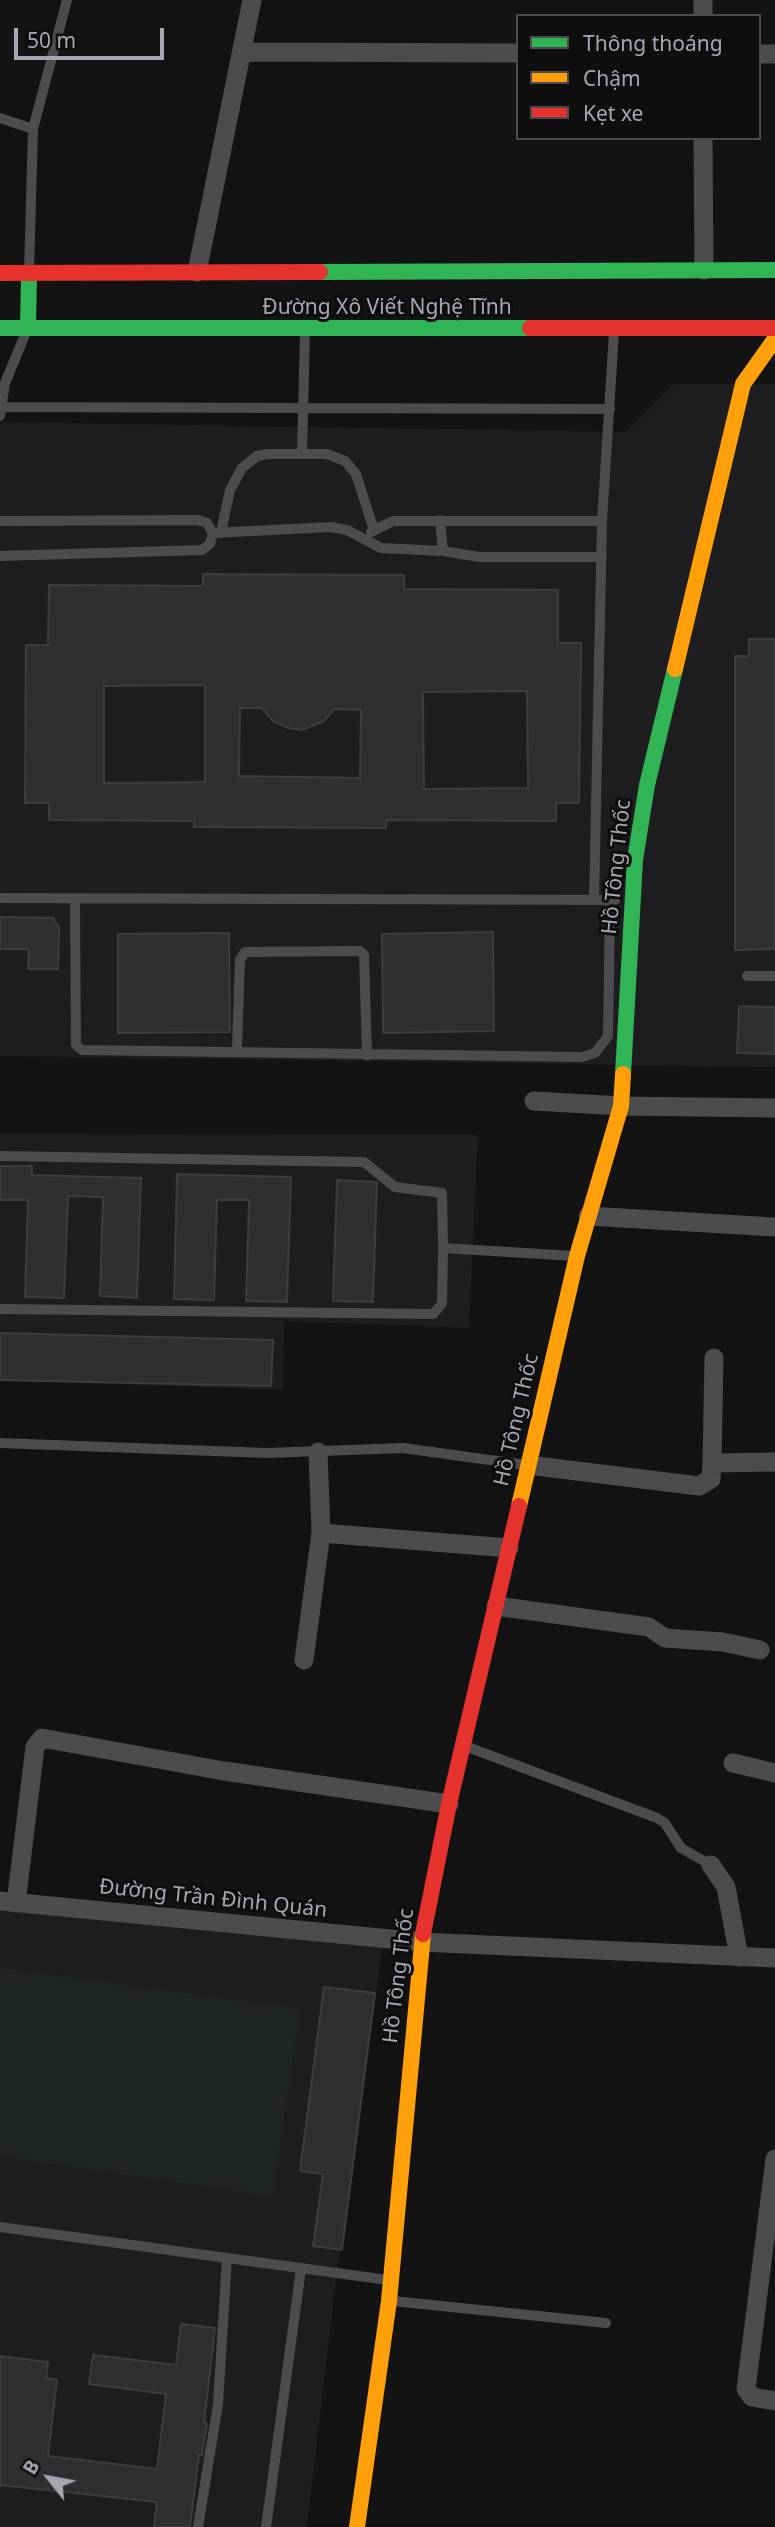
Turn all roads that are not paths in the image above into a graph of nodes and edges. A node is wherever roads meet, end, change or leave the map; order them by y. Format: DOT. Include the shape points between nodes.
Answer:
graph roads {
  1 [pos="67,0"];
  2 [pos="252,0"];
  3 [pos="242,52"];
  4 [pos="516,53"];
  5 [pos="0,118"];
  6 [pos="33,129"];
  7 [pos="703,140"];
  8 [pos="704,270"];
  9 [pos="775,270"];
  10 [pos="197,272"];
  11 [pos="0,273"];
  12 [pos="29,273"];
  13 [pos="0,328"];
  14 [pos="28,328"];
  15 [pos="614,328"];
  16 [pos="775,328"];
  17 [pos="305,330"];
  18 [pos="775,339"];
  19 [pos="303,407"];
  20 [pos="610,410"];
  21 [pos="1,412"];
  22 [pos="302,454"];
  23 [pos="440,520"];
  24 [pos="0,521"];
  25 [pos="603,521"];
  26 [pos="374,530"];
  27 [pos="217,532"];
  28 [pos="362,538"];
  29 [pos="443,551"];
  30 [pos="0,556"];
  31 [pos="602,557"];
  32 [pos="0,898"];
  33 [pos="75,900"];
  34 [pos="594,900"];
  35 [pos="610,900"];
  36 [pos="632,900"];
  37 [pos="747,976"];
  38 [pos="775,976"];
  39 [pos="237,1049"];
  40 [pos="367,1055"];
  41 [pos="534,1101"];
  42 [pos="621,1106"];
  43 [pos="775,1108"];
  44 [pos="0,1156"];
  45 [pos="588,1216"];
  46 [pos="775,1227"];
  47 [pos="443,1248"];
  48 [pos="577,1256"];
  49 [pos="0,1309"];
  50 [pos="714,1358"];
  51 [pos="0,1443"];
  52 [pos="318,1452"];
  53 [pos="775,1462"];
  54 [pos="712,1463"];
  55 [pos="528,1465"];
  56 [pos="321,1533"];
  57 [pos="509,1548"];
  58 [pos="496,1606"];
  59 [pos="760,1650"];
  60 [pos="304,1660"];
  61 [pos="464,1745"];
  62 [pos="733,1763"];
  63 [pos="775,1773"];
  64 [pos="449,1804"];
  65 [pos="711,1865"];
  66 [pos="8,1902"];
  67 [pos="421,1942"];
  68 [pos="739,1957"];
  69 [pos="775,1958"];
  70 [pos="775,2159"];
  71 [pos="0,2227"];
  72 [pos="227,2258"];
  73 [pos="301,2269"];
  74 [pos="390,2281"];
  75 [pos="389,2301"];
  76 [pos="606,2323"];
  77 [pos="775,2401"];
  78 [pos="198,2527"];
  79 [pos="266,2527"];
  80 [pos="357,2527"];
  1 -- 6 [label="lane"];
  2 -- 3 [label="street"];
  3 -- 4 [label="street"];
  3 -- 10 [label="street"];
  5 -- 6 [label="lane"];
  6 -- 12 [label="lane"];
  7 -- 8 [label="street"];
  8 -- 9 [label="street, Đường Xô Viết Nghệ Tĩnh"];
  8 -- 10 [label="street, Đường Xô Viết Nghệ Tĩnh"];
  10 -- 12 [label="street, Đường Xô Viết Nghệ Tĩnh"];
  11 -- 12 [label="street, Đường Xô Viết Nghệ Tĩnh"];
  12 -- 14 [label="street"];
  13 -- 14 [label="street, Đường Xô Viết Nghệ Tĩnh"];
  14 -- 17 [label="street, Đường Xô Viết Nghệ Tĩnh"];
  14 -- 21 [label="lane" via="5,383"];
  15 -- 16 [label="street, Đường Xô Viết Nghệ Tĩnh"];
  15 -- 17 [label="street, Đường Xô Viết Nghệ Tĩnh"];
  15 -- 20 [label="lane"];
  17 -- 19 [label="lane"];
  18 -- 36 [label="street, Hồ Tông Thốc" via="743,384 647,785"];
  19 -- 20 [label="lane"];
  19 -- 21 [label="lane"];
  19 -- 22 [label="lane"];
  20 -- 25 [label="lane"];
  22 -- 26 [label="lane" via="336,456 352,468"];
  22 -- 27 [label="lane" via="257,456 242,468"];
  23 -- 25 [label="lane"];
  23 -- 26 [label="lane" via="393,521"];
  23 -- 29 [label="lane"];
  24 -- 27 [label="lane" via="201,521"];
  25 -- 31 [label="lane"];
  26 -- 28 [label="lane"];
  27 -- 28 [label="lane" via="331,527"];
  27 -- 30 [label="lane" via="202,550"];
  28 -- 29 [label="lane" via="390,550"];
  29 -- 31 [label="lane" via="479,557"];
  31 -- 34 [label="lane"];
  32 -- 33 [label="lane"];
  33 -- 34 [label="lane"];
  33 -- 39 [label="lane" via="78,1048"];
  34 -- 35 [label="lane"];
  35 -- 36 [label="lane"];
  35 -- 40 [label="lane" via="609,1028 595,1053 582,1057"];
  36 -- 42 [label="street, Hồ Tông Thốc"];
  37 -- 38 [label="lane"];
  39 -- 40 [label="lane"];
  39 -- 40 [label="lane" via="240,960 245,952 360,951 364,956"];
  41 -- 42 [label="street"];
  42 -- 43 [label="street"];
  42 -- 45 [label="street, Hồ Tông Thốc"];
  44 -- 47 [label="lane" via="364,1162 395,1186 442,1193"];
  45 -- 46 [label="street"];
  45 -- 48 [label="street, Hồ Tông Thốc"];
  47 -- 48 [label="lane"];
  47 -- 49 [label="lane" via="442,1304 433,1314"];
  48 -- 55 [label="street, Hồ Tông Thốc"];
  50 -- 54 [label="street"];
  51 -- 52 [label="lane"];
  52 -- 55 [label="lane" via="403,1448"];
  52 -- 56 [label="street"];
  53 -- 54 [label="street"];
  54 -- 55 [label="street" via="711,1479 699,1486"];
  55 -- 57 [label="street, Hồ Tông Thốc"];
  56 -- 57 [label="street"];
  56 -- 60 [label="street"];
  57 -- 58 [label="street, Hồ Tông Thốc"];
  58 -- 59 [label="street" via="649,1627 666,1638"];
  58 -- 61 [label="street, Hồ Tông Thốc"];
  61 -- 64 [label="street, Hồ Tông Thốc"];
  61 -- 65 [label="lane" via="657,1818 681,1849"];
  62 -- 63 [label="street"];
  64 -- 66 [label="street" via="42,1738 34,1747"];
  64 -- 67 [label="street, Hồ Tông Thốc"];
  65 -- 68 [label="street" via="726,1887"];
  66 -- 67 [label="street, Đường Trần Đình Quán"];
  67 -- 68 [label="street, Đường Trần Đình Quán"];
  67 -- 74 [label="street, Hồ Tông Thốc"];
  68 -- 69 [label="street, Đường Trần Đình Quán"];
  70 -- 77 [label="street" via="746,2389 752,2398"];
  71 -- 72 [label="lane"];
  72 -- 73 [label="lane"];
  72 -- 78 [label="lane" via="218,2404"];
  73 -- 74 [label="lane"];
  73 -- 79 [label="lane"];
  74 -- 75 [label="street, Hồ Tông Thốc"];
  75 -- 76 [label="lane"];
  75 -- 80 [label="street, Hồ Tông Thốc"];
}
